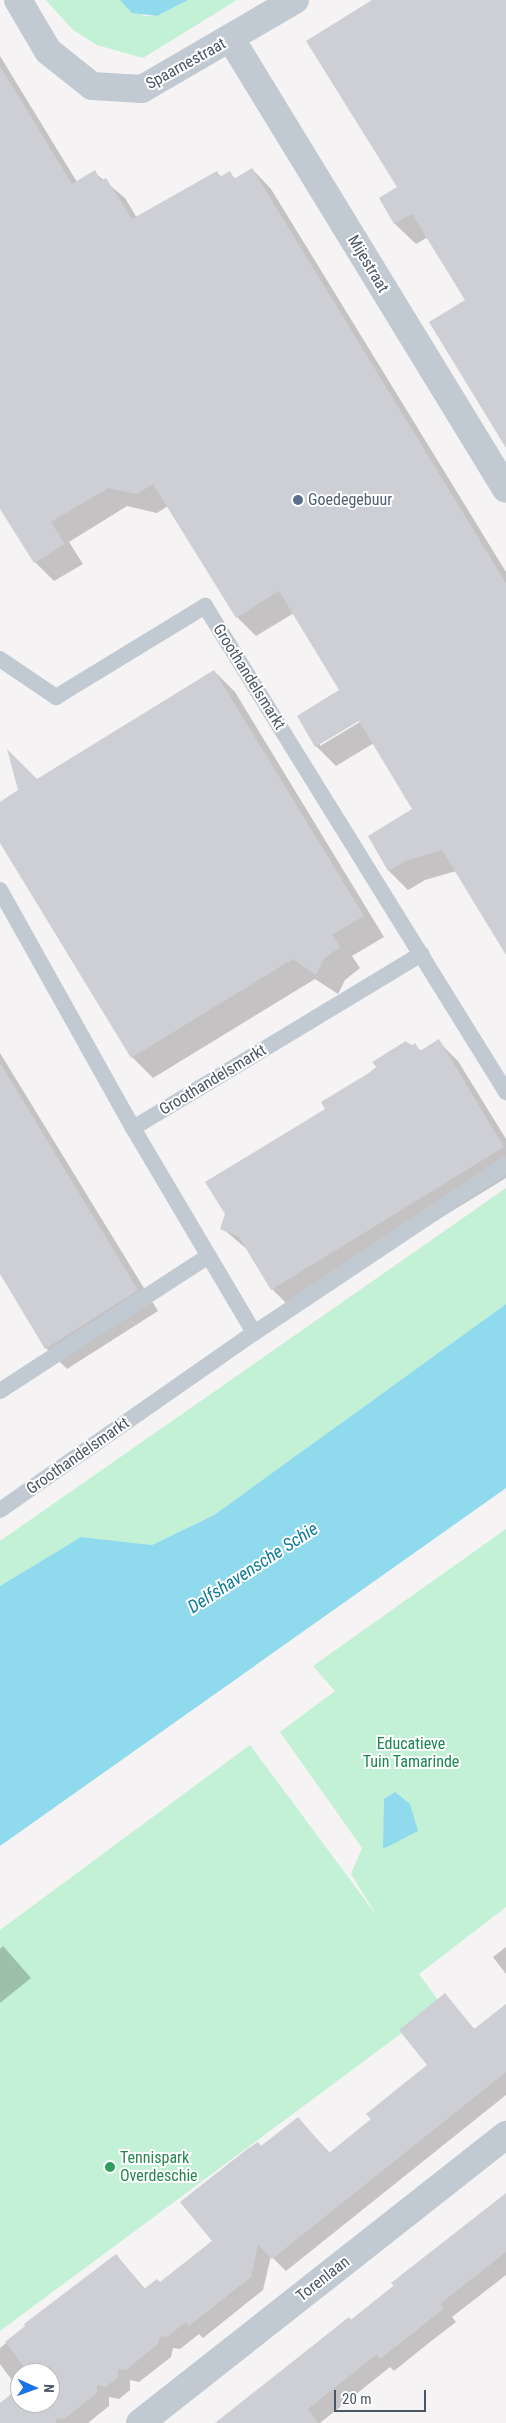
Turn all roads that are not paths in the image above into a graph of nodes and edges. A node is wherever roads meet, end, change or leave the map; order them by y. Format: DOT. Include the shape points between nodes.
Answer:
graph roads {
  1 [pos="18,0"];
  2 [pos="295,0"];
  3 [pos="231,39"];
  4 [pos="506,489"];
  5 [pos="0,659"];
  6 [pos="0,890"];
  7 [pos="422,954"];
  8 [pos="506,1092"];
  9 [pos="132,1128"];
  10 [pos="506,1165"];
  11 [pos="207,1257"];
  12 [pos="254,1333"];
  13 [pos="0,1391"];
  14 [pos="0,1510"];
  15 [pos="506,2135"];
  16 [pos="140,2423"];
  1 -- 3 [label="street, Spaarnestraat" via="48,51 92,86 142,89"];
  2 -- 3 [label="street, Spaarnestraat"];
  3 -- 4 [label="street, Mijestraat"];
  5 -- 7 [label="lane, Groothandelsmarkt" via="56,697 205,606"];
  6 -- 9 [label="lane"];
  7 -- 8 [label="lane, Groothandelsmarkt"];
  7 -- 9 [label="lane, Groothandelsmarkt"];
  9 -- 11 [label="lane"];
  10 -- 12 [label="lane, Groothandelsmarkt"];
  11 -- 12 [label="lane"];
  11 -- 13 [label="lane"];
  12 -- 14 [label="lane, Groothandelsmarkt"];
  15 -- 16 [label="street, Torenlaan"];
}
